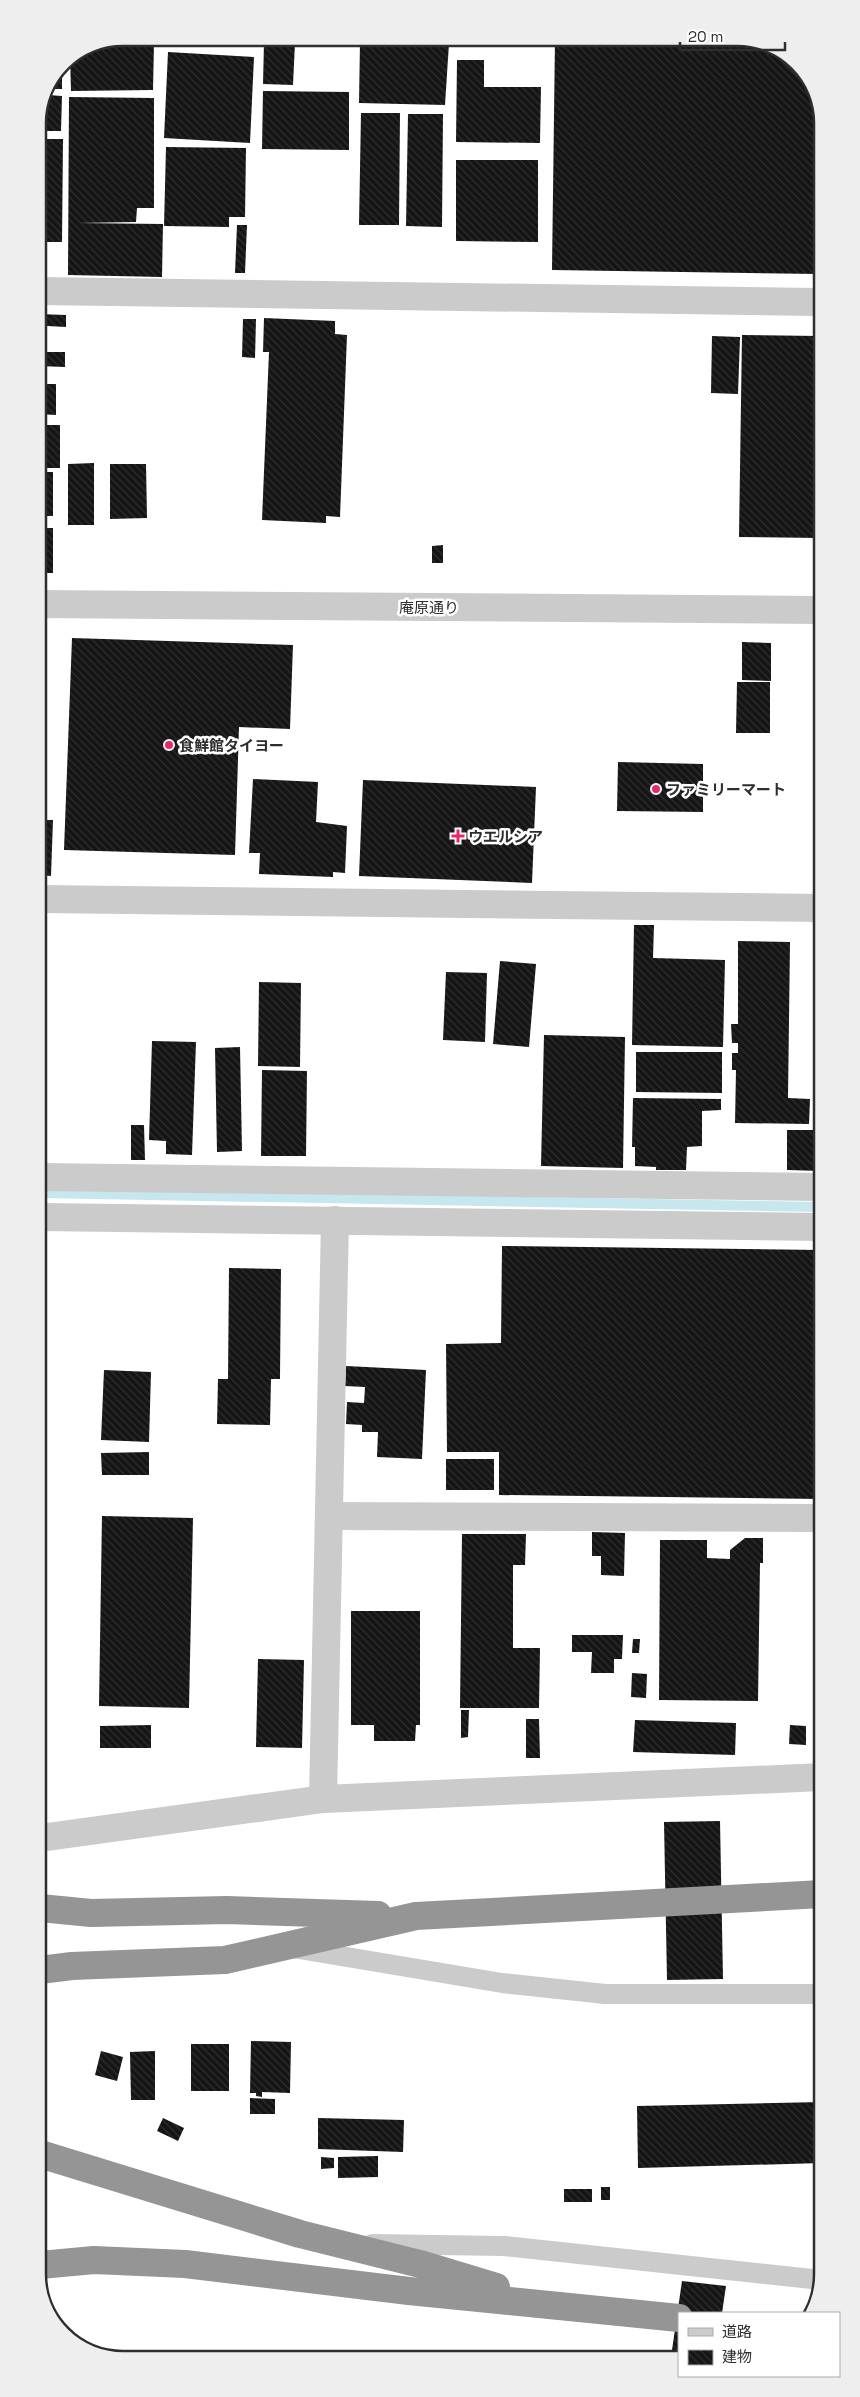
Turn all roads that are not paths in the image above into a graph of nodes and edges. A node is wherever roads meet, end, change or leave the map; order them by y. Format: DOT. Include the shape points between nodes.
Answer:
graph roads {
  1 [pos="46,291"];
  2 [pos="814,302"];
  3 [pos="46,604"];
  4 [pos="814,610"];
  5 [pos="46,899"];
  6 [pos="814,908"];
  7 [pos="46,1177"];
  8 [pos="814,1187"];
  9 [pos="46,1217"];
  10 [pos="335,1220"];
  11 [pos="814,1227"];
  12 [pos="329,1516"];
  13 [pos="814,1518"];
  14 [pos="814,1777"];
  15 [pos="322,1799"];
  16 [pos="46,1837"];
  17 [pos="814,1894"];
  18 [pos="46,1909"];
  19 [pos="416,1916"];
  20 [pos="283,1946"];
  21 [pos="46,1969"];
  22 [pos="814,1994"];
  23 [pos="46,2156"];
  24 [pos="340,2244"];
  25 [pos="46,2264"];
  26 [pos="813,2279"];
  27 [pos="560,2306"];
  28 [pos="678,2318"];
  1 -- 2 [label="street"];
  3 -- 4 [label="street, 庵原通り"];
  5 -- 6 [label="street"];
  7 -- 8 [label="street"];
  9 -- 10 [label="street"];
  10 -- 11 [label="street"];
  10 -- 12 [label="street"];
  12 -- 13 [label="street"];
  12 -- 15 [label="street"];
  14 -- 15 [label="street"];
  15 -- 16 [label="street"];
  17 -- 19 [label="highway"];
  18 -- 19 [label="highway" via="91,1913 228,1910"];
  19 -- 20 [label="highway"];
  20 -- 21 [label="highway" via="225,1960"];
  20 -- 22 [label="lane" via="502,1983 605,1994"];
  23 -- 24 [label="highway"];
  24 -- 26 [label="lane" via="504,2246"];
  24 -- 27 [label="highway"];
  25 -- 27 [label="highway" via="94,2260 185,2264"];
  27 -- 28 [label="highway"];
}
